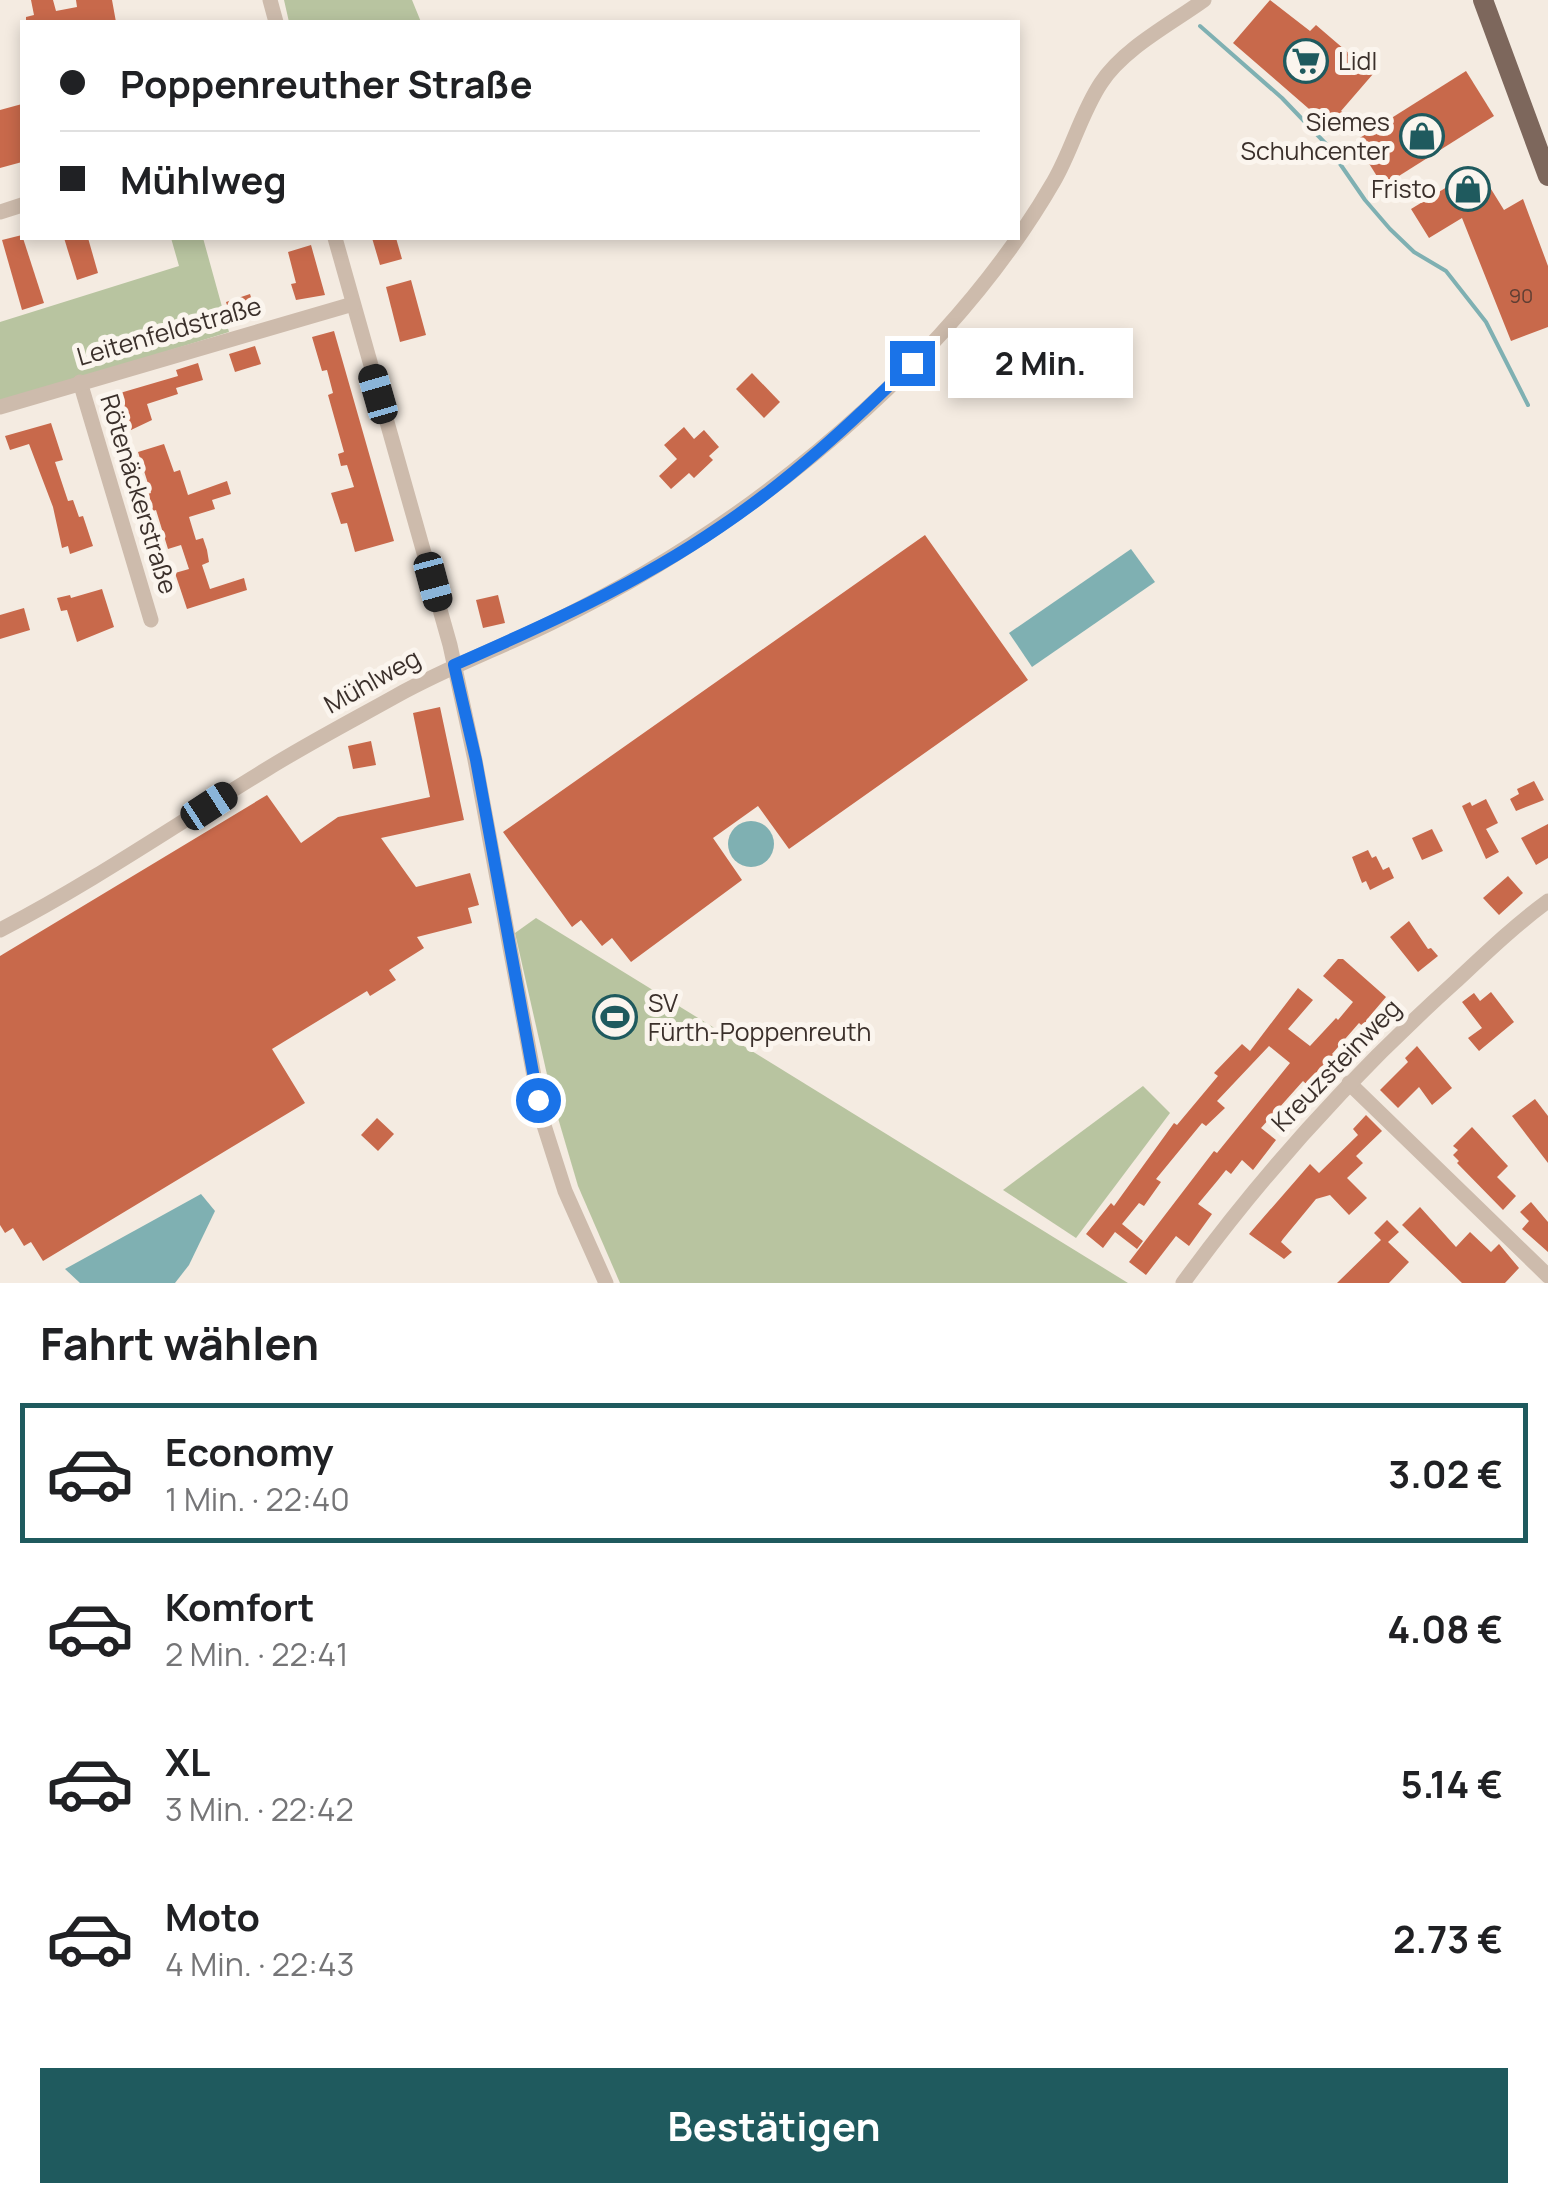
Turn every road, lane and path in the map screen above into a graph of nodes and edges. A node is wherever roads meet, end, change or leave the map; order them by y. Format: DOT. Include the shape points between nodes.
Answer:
graph roads {
  1 [pos="1204,0"];
  2 [pos="1483,0"];
  3 [pos="1548,176"];
  4 [pos="1020,234"];
  5 [pos="336,240"];
  6 [pos="1016,240"];
  7 [pos="353,304"];
  8 [pos="80,382"];
  9 [pos="0,408"];
  10 [pos="150,620"];
  11 [pos="454,665"];
  12 [pos="1548,902"];
  13 [pos="0,930"];
  14 [pos="1349,1083"];
  15 [pos="1548,1276"];
  16 [pos="606,1283"];
  17 [pos="1183,1283"];
  1 -- 4 [label="street, Mühlweg" via="1102,81 1056,178"];
  2 -- 3 [label="main road"];
  5 -- 7 [label="street"];
  6 -- 11 [label="street, Mühlweg" via="987,280 866,408 776,487 718,529 551,623"];
  7 -- 8 [label="street, Leitenfeldstraße"];
  7 -- 11 [label="street"];
  8 -- 9 [label="street, Leitenfeldstraße"];
  8 -- 10 [label="street, Rötenäckerstraße"];
  11 -- 13 [label="street, Mühlweg" via="270,766 113,868"];
  11 -- 16 [label="street" via="542,1118 569,1202"];
  12 -- 14 [label="street, Kreuzsteinweg"];
  14 -- 15 [label="street"];
  14 -- 17 [label="street, Kreuzsteinweg"];
}
